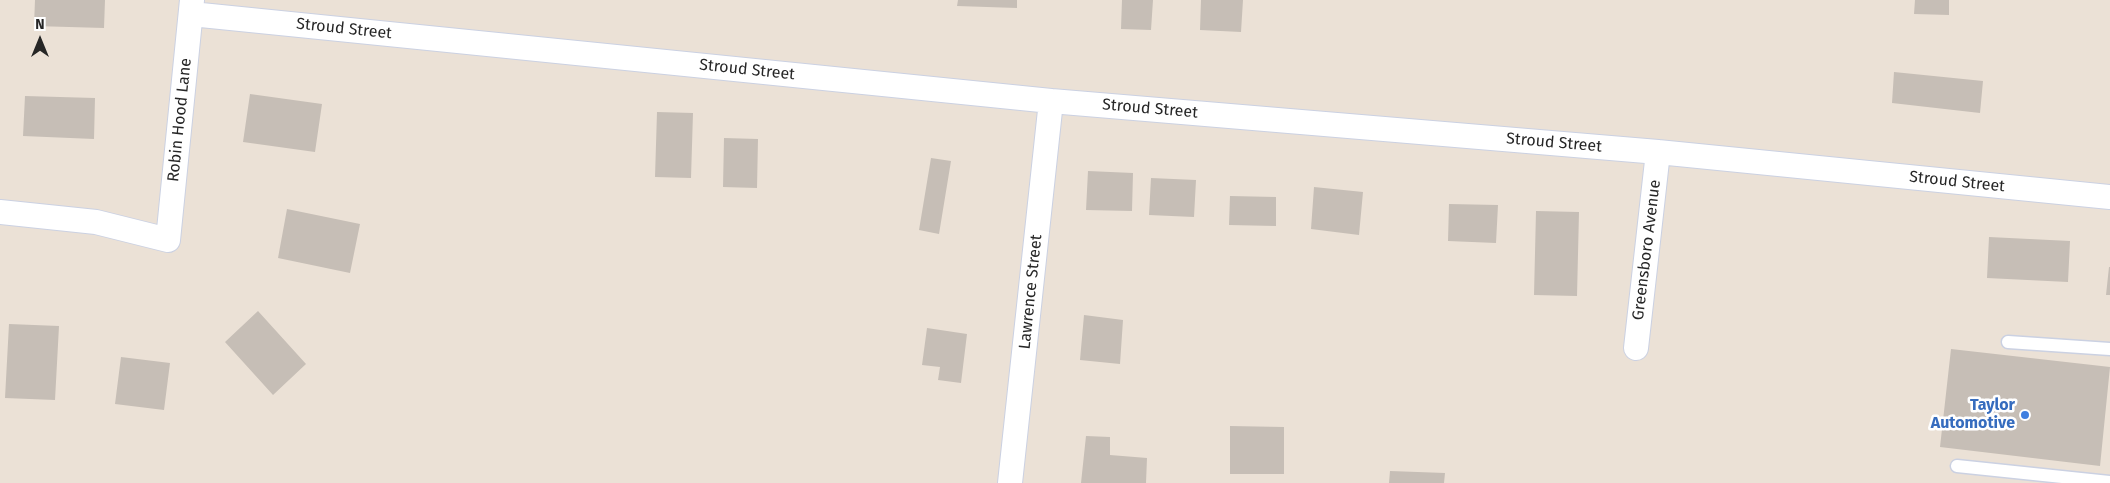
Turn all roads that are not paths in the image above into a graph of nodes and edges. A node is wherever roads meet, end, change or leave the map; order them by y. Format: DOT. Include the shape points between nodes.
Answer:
graph roads {
  1 [pos="191,7"];
  2 [pos="1051,101"];
  3 [pos="1658,152"];
  4 [pos="2110,197"];
  5 [pos="0,212"];
  6 [pos="2008,342"];
  7 [pos="1636,348"];
  8 [pos="2110,349"];
  9 [pos="1957,466"];
  10 [pos="2110,482"];
  11 [pos="1010,483"];
  1 -- 2 [label="street, Stroud Street"];
  1 -- 5 [label="street, Robin Hood Lane" via="168,240 96,222"];
  2 -- 3 [label="street, Stroud Street"];
  2 -- 11 [label="street, Lawrence Street"];
  3 -- 4 [label="street, Stroud Street"];
  3 -- 7 [label="street, Greensboro Avenue"];
  6 -- 8 [label="lane"];
  9 -- 10 [label="lane"];
}
